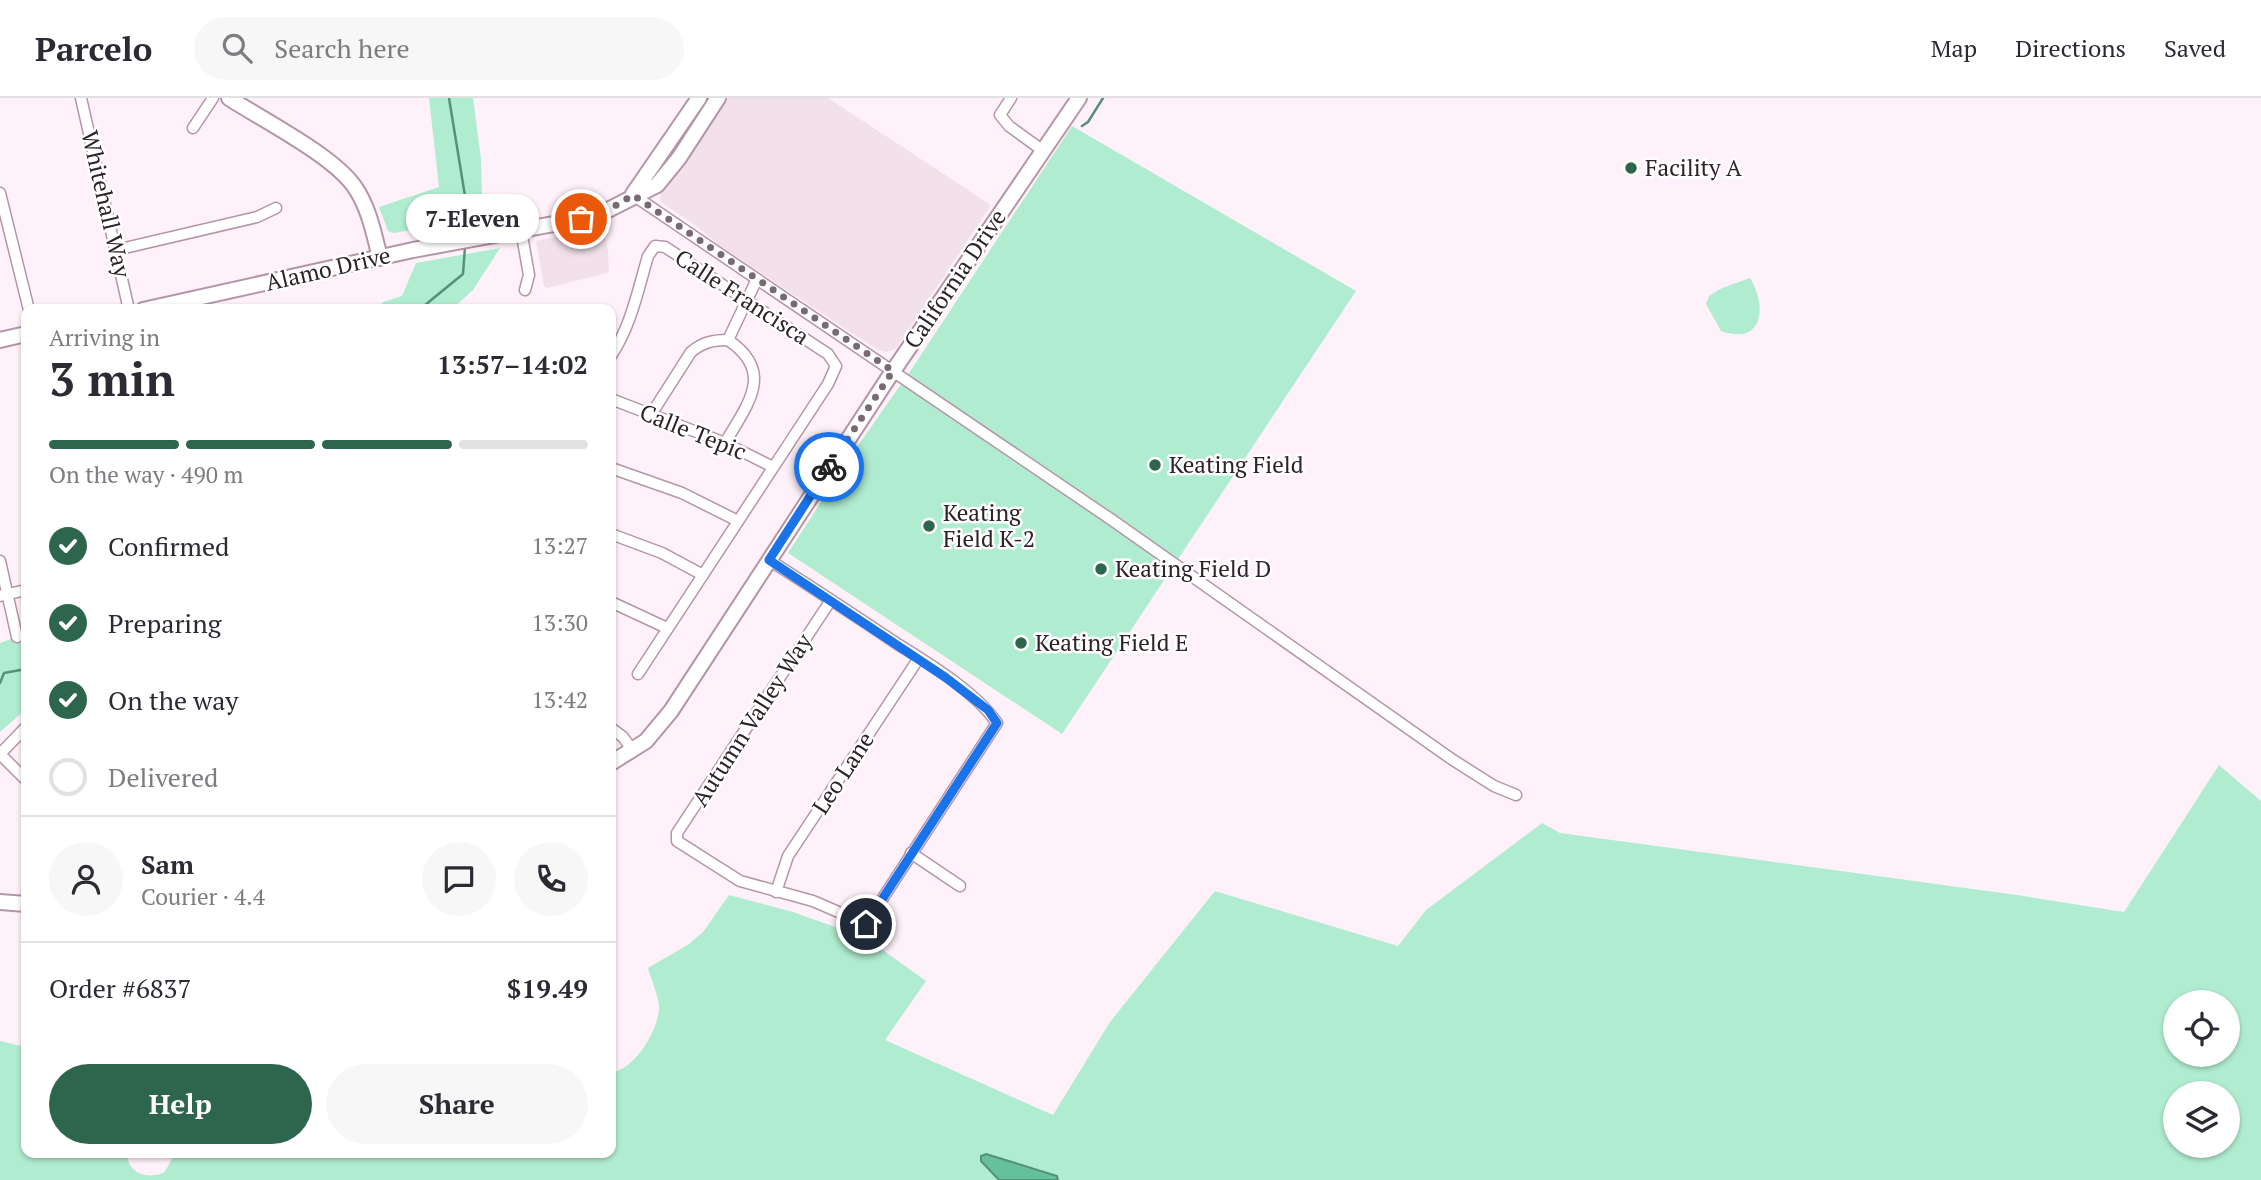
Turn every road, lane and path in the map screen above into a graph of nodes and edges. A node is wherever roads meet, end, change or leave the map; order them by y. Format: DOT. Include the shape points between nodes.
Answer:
graph roads {
  1 [pos="81,98"];
  2 [pos="213,98"];
  3 [pos="229,98"];
  4 [pos="699,98"];
  5 [pos="709,98"];
  6 [pos="718,98"];
  7 [pos="1011,98"];
  8 [pos="1079,98"];
  9 [pos="193,128"];
  10 [pos="698,129"];
  11 [pos="1042,150"];
  12 [pos="0,193"];
  13 [pos="633,195"];
  14 [pos="276,208"];
  15 [pos="521,230"];
  16 [pos="117,250"];
  17 [pos="380,258"];
  18 [pos="757,279"];
  19 [pos="525,290"];
  20 [pos="747,301"];
  21 [pos="28,304"];
  22 [pos="128,304"];
  23 [pos="171,304"];
  24 [pos="21,335"];
  25 [pos="728,340"];
  26 [pos="0,341"];
  27 [pos="616,348"];
  28 [pos="893,371"];
  29 [pos="616,401"];
  30 [pos="652,413"];
  31 [pos="725,443"];
  32 [pos="773,467"];
  33 [pos="616,470"];
  34 [pos="738,521"];
  35 [pos="616,536"];
  36 [pos="769,560"];
  37 [pos="0,561"];
  38 [pos="703,575"];
  39 [pos="4,595"];
  40 [pos="831,600"];
  41 [pos="616,604"];
  42 [pos="667,628"];
  43 [pos="16,637"];
  44 [pos="919,658"];
  45 [pos="638,674"];
  46 [pos="616,731"];
  47 [pos="21,732"];
  48 [pos="633,751"];
  49 [pos="0,754"];
  50 [pos="616,761"];
  51 [pos="21,775"];
  52 [pos="1516,795"];
  53 [pos="911,853"];
  54 [pos="960,886"];
  55 [pos="776,892"];
  56 [pos="0,902"];
  57 [pos="21,904"];
  1 -- 16 [label="street, Whitehall Way"];
  2 -- 9 [label="street"];
  3 -- 17 [label="street" via="342,172 365,204"];
  4 -- 13 [label="street, Alamo Drive"];
  5 -- 10 [label="street"];
  6 -- 10 [label="street, Alamo Drive"];
  7 -- 11 [label="street" via="1000,115"];
  8 -- 11 [label="street, California Drive"];
  10 -- 13 [label="street, Alamo Drive" via="657,185"];
  11 -- 28 [label="street, California Drive"];
  12 -- 21 [label="street"];
  13 -- 15 [label="street, Alamo Drive" via="596,214"];
  13 -- 18 [label="street"];
  14 -- 16 [label="street" via="257,217"];
  15 -- 17 [label="street, Alamo Drive"];
  15 -- 19 [label="street" via="529,275"];
  16 -- 22 [label="street, Whitehall Way"];
  17 -- 23 [label="street, Alamo Drive"];
  18 -- 20 [label="street"];
  18 -- 28 [label="street"];
  20 -- 25 [label="street"];
  20 -- 27 [label="street, Calle Francisca" via="665,247 655,246"];
  20 -- 32 [label="street, Calle Francisca" via="828,354 836,366"];
  24 -- 26 [label="street"];
  25 -- 30 [label="street" via="710,340 691,352"];
  25 -- 31 [label="street" via="746,353 755,385"];
  28 -- 36 [label="street, California Drive"];
  28 -- 52 [label="street" via="1452,760"];
  29 -- 30 [label="street, Calle Tepic"];
  30 -- 31 [label="street, Calle Tepic"];
  31 -- 32 [label="street, Calle Tepic"];
  32 -- 34 [label="street"];
  33 -- 34 [label="street"];
  34 -- 38 [label="street"];
  35 -- 38 [label="street"];
  36 -- 40 [label="street"];
  36 -- 48 [label="street, California Drive" via="671,711"];
  37 -- 39 [label="street"];
  38 -- 42 [label="street"];
  39 -- 43 [label="street"];
  40 -- 44 [label="street"];
  40 -- 55 [label="street, Autumn Valley Way" via="677,833 677,841 740,881"];
  41 -- 42 [label="street"];
  42 -- 45 [label="street"];
  44 -- 53 [label="street" via="988,710 997,723"];
  44 -- 55 [label="street, Leo Lane" via="788,856"];
  46 -- 48 [label="street"];
  47 -- 49 [label="street"];
  48 -- 50 [label="street, California Drive"];
  49 -- 51 [label="street"];
  53 -- 54 [label="street"];
  53 -- 55 [label="street" via="866,924 813,901"];
  56 -- 57 [label="street"];
}
